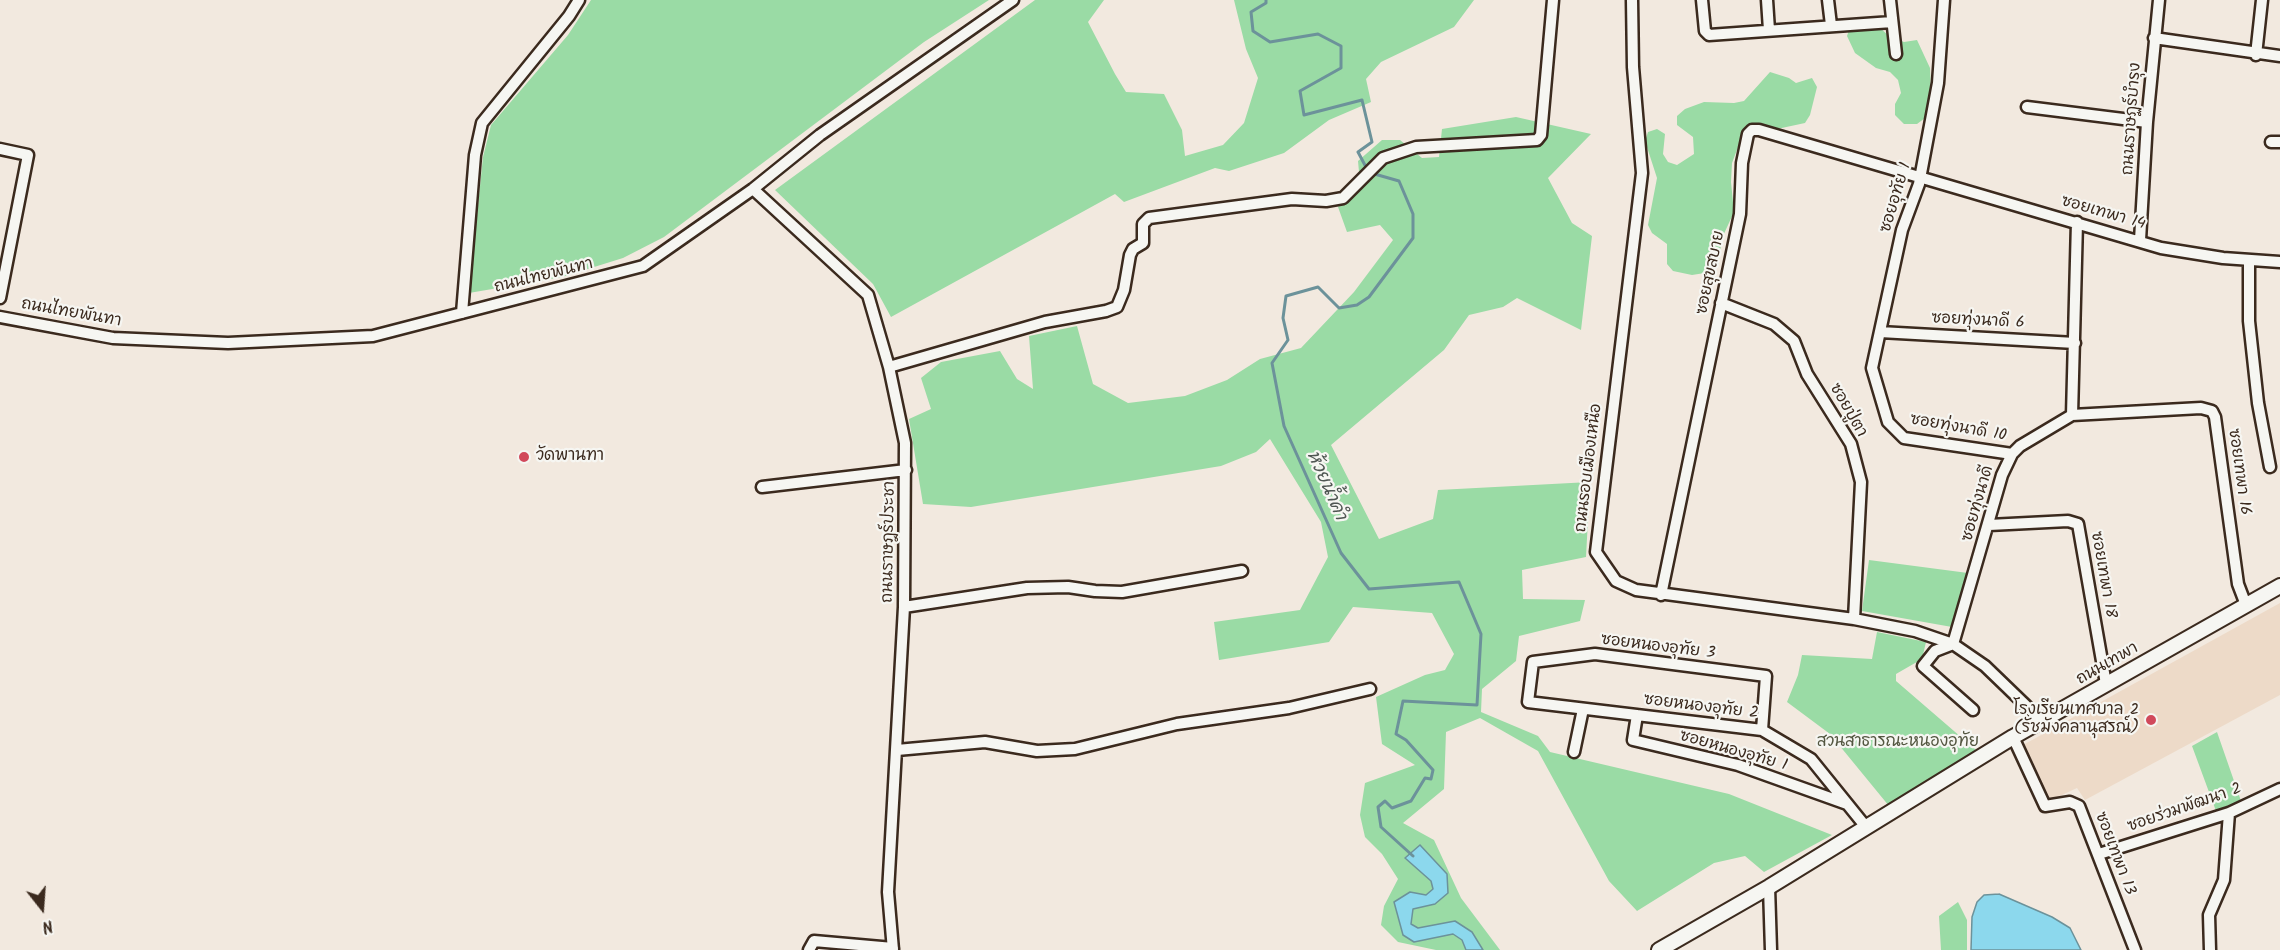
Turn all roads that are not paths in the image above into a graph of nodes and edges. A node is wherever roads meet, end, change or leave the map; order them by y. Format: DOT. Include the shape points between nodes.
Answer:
graph roads {
  1 [pos="579,0"];
  2 [pos="1013,0"];
  3 [pos="1553,0"];
  4 [pos="1632,0"];
  5 [pos="1702,0"];
  6 [pos="1767,0"];
  7 [pos="1828,0"];
  8 [pos="1890,0"];
  9 [pos="1944,0"];
  10 [pos="2159,0"];
  11 [pos="2262,0"];
  12 [pos="1892,21"];
  13 [pos="1832,25"];
  14 [pos="1769,30"];
  15 [pos="2154,38"];
  16 [pos="1896,54"];
  17 [pos="2256,55"];
  18 [pos="2280,56"];
  19 [pos="2027,107"];
  20 [pos="2147,122"];
  21 [pos="0,148"];
  22 [pos="1920,177"];
  23 [pos="753,189"];
  24 [pos="2077,222"];
  25 [pos="2140,240"];
  26 [pos="2249,260"];
  27 [pos="2280,262"];
  28 [pos="0,298"];
  29 [pos="1721,303"];
  30 [pos="462,313"];
  31 [pos="0,317"];
  32 [pos="1880,332"];
  33 [pos="2075,343"];
  34 [pos="889,367"];
  35 [pos="1872,368"];
  36 [pos="2072,415"];
  37 [pos="2012,454"];
  38 [pos="2270,467"];
  39 [pos="906,470"];
  40 [pos="762,487"];
  41 [pos="1989,525"];
  42 [pos="1242,571"];
  43 [pos="2280,586"];
  44 [pos="1661,595"];
  45 [pos="2246,604"];
  46 [pos="904,608"];
  47 [pos="1854,620"];
  48 [pos="1953,644"];
  49 [pos="2106,684"];
  50 [pos="1370,689"];
  51 [pos="1528,702"];
  52 [pos="1583,709"];
  53 [pos="1973,710"];
  54 [pos="1637,715"];
  55 [pos="2042,721"];
  56 [pos="1762,730"];
  57 [pos="2013,737"];
  58 [pos="897,750"];
  59 [pos="1575,752"];
  60 [pos="2280,789"];
  61 [pos="1847,804"];
  62 [pos="2229,813"];
  63 [pos="1866,827"];
  64 [pos="2099,854"];
  65 [pos="1769,887"];
  66 [pos="893,949"];
  67 [pos="808,950"];
  68 [pos="1659,950"];
  69 [pos="1771,950"];
  70 [pos="2135,950"];
  71 [pos="2210,950"];
  1 -- 30 [label="street" via="482,123"];
  2 -- 23 [label="street, ถนนไทยพันทา" via="820,135"];
  3 -- 34 [label="street" via="1541,135 1537,140 1416,147 1383,158 1343,198 1292,199 1149,218 1143,224 1143,243 1130,255 1117,307 1045,322"];
  4 -- 44 [label="street, ถนนรอบเมืองเหนือ" via="1642,173 1596,552 1616,580 1636,590"];
  5 -- 14 [label="street" via="1705,31 1709,35"];
  6 -- 14 [label="street"];
  7 -- 13 [label="street"];
  8 -- 12 [label="street"];
  9 -- 22 [label="street, ซอยอุทัย 1" via="1938,83"];
  10 -- 15 [label="street, ถนนราษฏร์บำรุง"];
  11 -- 17 [label="street"];
  12 -- 13 [label="street"];
  12 -- 16 [label="street"];
  13 -- 14 [label="street"];
  15 -- 17 [label="street"];
  15 -- 20 [label="street, ถนนราษฏร์บำรุง"];
  17 -- 18 [label="street"];
  19 -- 20 [label="street"];
  20 -- 25 [label="street, ถนนราษฏร์บำรุง"];
  21 -- 28 [label="street" via="28,154"];
  22 -- 24 [label="street, ซอยเทพา 14"];
  22 -- 29 [label="street, ซอยสุขสบาย" via="1752,130 1742,163 1740,214"];
  22 -- 32 [label="street, ซอยอุทัย 1" via="1902,230"];
  23 -- 30 [label="street, ถนนไทยพันทา" via="643,266"];
  23 -- 34 [label="street, ถนนราษฎร์ประชา" via="868,295"];
  24 -- 25 [label="street, ซอยเทพา 14"];
  24 -- 33 [label="street"];
  25 -- 26 [label="street, ซอยเทพา 14" via="2183,253"];
  26 -- 27 [label="street, ซอยเทพา 14"];
  26 -- 38 [label="street" via="2249,321"];
  29 -- 44 [label="street, ซอยสุขสบาย"];
  29 -- 47 [label="street, ซอยปู่ตา" via="1774,324 1794,341 1807,374 1851,444 1861,482"];
  30 -- 31 [label="street, ถนนไทยพันทา" via="373,336 228,343 114,338"];
  32 -- 33 [label="street, ซอยทุ่งนาดี 6"];
  32 -- 35 [label="street, ซอยอุทัย 1"];
  33 -- 36 [label="street"];
  34 -- 39 [label="street, ถนนราษฎร์ประชา" via="905,443"];
  35 -- 37 [label="street, ซอยทุ่งนาดี 10" via="1888,422 1904,438"];
  36 -- 37 [label="street, ซอยทุ่งนาดี"];
  36 -- 45 [label="street, ซอยเทพา 16" via="2201,408 2212,411 2238,584"];
  37 -- 41 [label="street, ซอยทุ่งนาดี" via="2002,475"];
  39 -- 40 [label="street"];
  39 -- 46 [label="street, ถนนราษฎร์ประชา"];
  41 -- 48 [label="street, ซอยทุ่งนาดี"];
  41 -- 49 [label="street, ซอยเทพา 18" via="2068,521 2078,525"];
  42 -- 46 [label="street" via="1122,592 1028,588"];
  43 -- 45 [label="street, ถนนเทพา"];
  44 -- 47 [label="street, ถนนรอบเมืองเหนือ"];
  45 -- 49 [label="street, ถนนเทพา"];
  46 -- 58 [label="street, ถนนราษฎร์ประชา"];
  47 -- 48 [label="street, ถนนรอบเมืองเหนือ" via="1914,631"];
  48 -- 53 [label="street" via="1935,651 1923,666"];
  48 -- 55 [label="street, ถนนรอบเมืองเหนือ" via="1986,666"];
  49 -- 55 [label="street, ถนนเทพา"];
  50 -- 58 [label="street" via="1289,708 1177,724 1075,749 1037,751 986,742"];
  51 -- 52 [label="street, ซอยหนองอุทัย 2"];
  51 -- 56 [label="street, ซอยหนองอุทัย 3" via="1533,662 1595,654 1766,676"];
  52 -- 54 [label="street, ซอยหนองอุทัย 2"];
  52 -- 59 [label="street"];
  54 -- 56 [label="street, ซอยหนองอุทัย 2"];
  54 -- 61 [label="street, ซอยหนองอุทัย 1" via="1633,740 1738,765"];
  55 -- 57 [label="street, ถนนเทพา"];
  56 -- 61 [label="street, ซอยหนองอุทัย 2" via="1811,759"];
  57 -- 63 [label="street, ถนนเทพา"];
  57 -- 64 [label="street, ซอยเทพา 13" via="2041,801 2046,806 2075,802"];
  58 -- 66 [label="street, ถนนราษฎร์ประชา" via="888,892"];
  60 -- 62 [label="street, ซอยร่วมพัฒนา 2"];
  61 -- 63 [label="street, ซอยหนองอุทัย 2"];
  62 -- 64 [label="street, ซอยร่วมพัฒนา 2"];
  62 -- 71 [label="street" via="2224,880 2209,915"];
  63 -- 65 [label="street, ถนนเทพา"];
  64 -- 70 [label="street, ซอยเทพา 13"];
  65 -- 68 [label="street, ถนนเทพา"];
  65 -- 69 [label="street"];
  66 -- 67 [label="street" via="814,941"];
}
